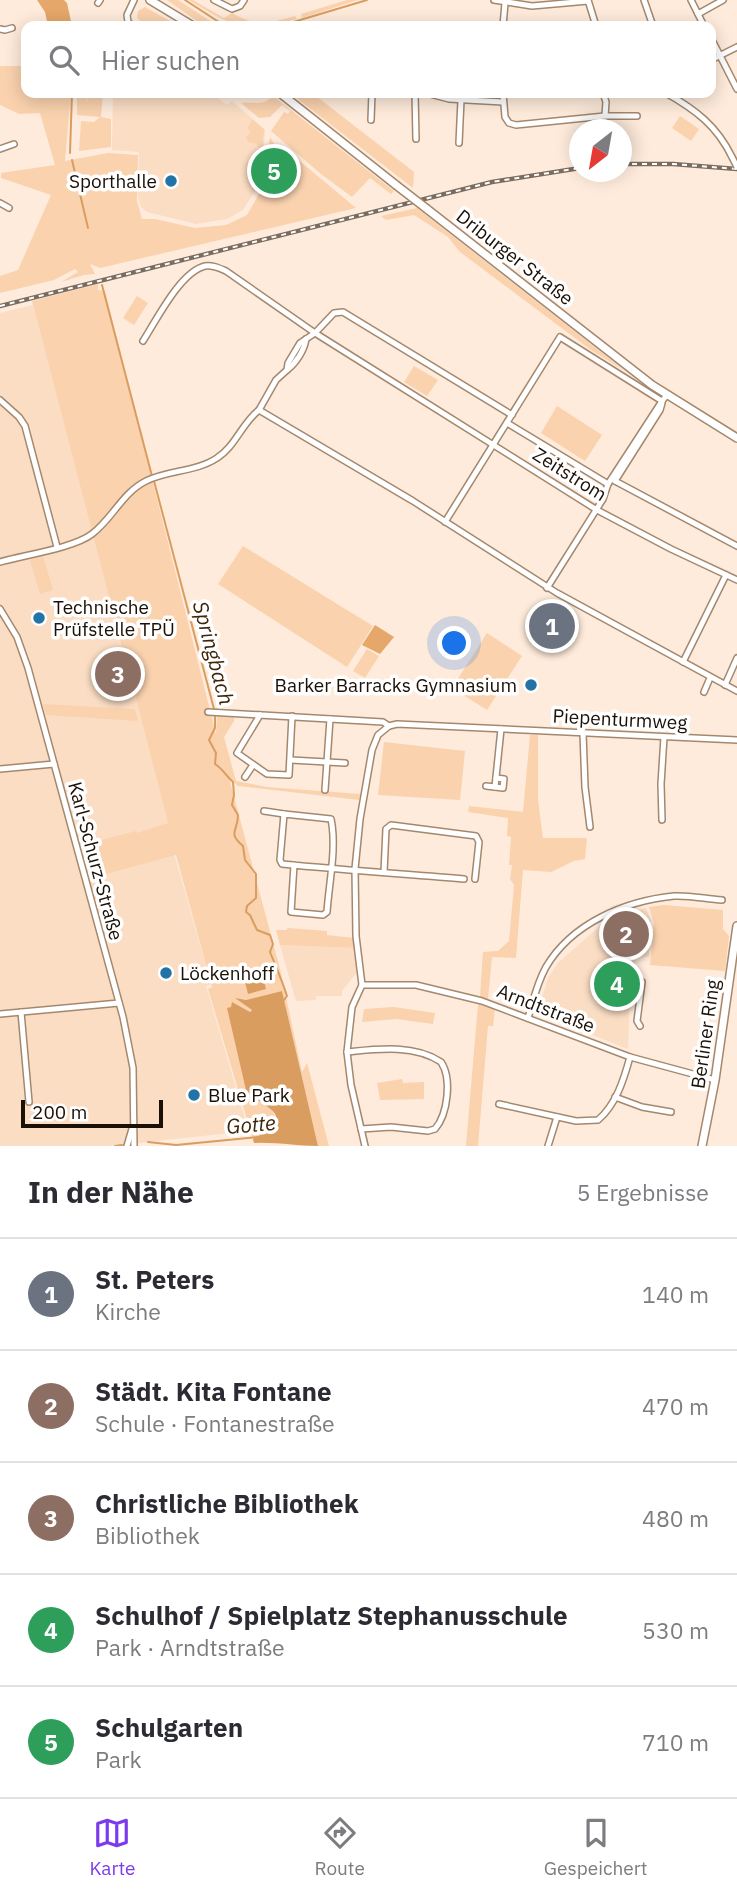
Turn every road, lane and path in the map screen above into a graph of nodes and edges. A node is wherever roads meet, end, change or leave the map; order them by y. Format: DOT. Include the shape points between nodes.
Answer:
graph roads {
  1 [pos="123,0"];
  2 [pos="150,0"];
  3 [pos="214,0"];
  4 [pos="244,0"];
  5 [pos="494,0"];
  6 [pos="588,0"];
  7 [pos="644,0"];
  8 [pos="691,0"];
  9 [pos="723,0"];
  10 [pos="133,2"];
  11 [pos="505,3"];
  12 [pos="698,13"];
  13 [pos="128,21"];
  14 [pos="185,21"];
  15 [pos="503,21"];
  16 [pos="594,21"];
  17 [pos="651,21"];
  18 [pos="702,21"];
  19 [pos="12,28"];
  20 [pos="0,29"];
  21 [pos="737,47"];
  22 [pos="716,48"];
  23 [pos="720,56"];
  24 [pos="716,58"];
  25 [pos="737,89"];
  26 [pos="286,98"];
  27 [pos="372,98"];
  28 [pos="415,98"];
  29 [pos="451,98"];
  30 [pos="503,98"];
  31 [pos="605,98"];
  32 [pos="681,98"];
  33 [pos="461,100"];
  34 [pos="503,102"];
  35 [pos="605,116"];
  36 [pos="637,116"];
  37 [pos="371,120"];
  38 [pos="416,139"];
  39 [pos="459,142"];
  40 [pos="15,144"];
  41 [pos="0,149"];
  42 [pos="737,167"];
  43 [pos="0,203"];
  44 [pos="9,208"];
  45 [pos="315,333"];
  46 [pos="143,341"];
  47 [pos="664,398"];
  48 [pos="0,400"];
  49 [pos="259,410"];
  50 [pos="512,415"];
  51 [pos="651,421"];
  52 [pos="507,423"];
  53 [pos="737,438"];
  54 [pos="493,445"];
  55 [pos="615,481"];
  56 [pos="608,484"];
  57 [pos="597,510"];
  58 [pos="445,522"];
  59 [pos="737,546"];
  60 [pos="57,547"];
  61 [pos="0,562"];
  62 [pos="726,575"];
  63 [pos="737,580"];
  64 [pos="547,588"];
  65 [pos="0,608"];
  66 [pos="737,658"];
  67 [pos="683,662"];
  68 [pos="710,678"];
  69 [pos="724,685"];
  70 [pos="737,691"];
  71 [pos="704,692"];
  72 [pos="212,712"];
  73 [pos="260,715"];
  74 [pos="292,716"];
  75 [pos="330,719"];
  76 [pos="389,726"];
  77 [pos="500,729"];
  78 [pos="583,733"];
  79 [pos="664,737"];
  80 [pos="737,740"];
  81 [pos="291,760"];
  82 [pos="328,762"];
  83 [pos="345,763"];
  84 [pos="54,764"];
  85 [pos="253,765"];
  86 [pos="0,769"];
  87 [pos="289,775"];
  88 [pos="245,778"];
  89 [pos="288,785"];
  90 [pos="486,786"];
  91 [pos="325,790"];
  92 [pos="264,811"];
  93 [pos="284,814"];
  94 [pos="662,820"];
  95 [pos="590,827"];
  96 [pos="294,865"];
  97 [pos="330,868"];
  98 [pos="355,869"];
  99 [pos="384,872"];
  100 [pos="475,879"];
  101 [pos="464,880"];
  102 [pos="722,900"];
  103 [pos="737,926"];
  104 [pos="642,982"];
  105 [pos="362,985"];
  106 [pos="119,1003"];
  107 [pos="21,1012"];
  108 [pos="0,1014"];
  109 [pos="528,1018"];
  110 [pos="640,1026"];
  111 [pos="347,1052"];
  112 [pos="630,1057"];
  113 [pos="715,1080"];
  114 [pos="615,1097"];
  115 [pos="29,1102"];
  116 [pos="499,1104"];
  117 [pos="671,1112"];
  118 [pos="557,1117"];
  119 [pos="132,1129"];
  120 [pos="361,1129"];
  121 [pos="135,1143"];
  122 [pos="127,1146"];
  123 [pos="140,1146"];
  124 [pos="365,1146"];
  125 [pos="548,1146"];
  126 [pos="703,1146"];
  1 -- 10 [label="street"];
  2 -- 14 [label="main road"];
  3 -- 4 [label="street" via="232,9"];
  5 -- 11 [label="street"];
  6 -- 11 [label="street" via="532,6"];
  6 -- 16 [label="street"];
  7 -- 17 [label="street"];
  8 -- 12 [label="street"];
  9 -- 12 [label="street"];
  10 -- 13 [label="street"];
  11 -- 15 [label="street"];
  12 -- 18 [label="street"];
  19 -- 20 [label="street"];
  21 -- 23 [label="street"];
  22 -- 23 [label="street"];
  23 -- 24 [label="street"];
  23 -- 25 [label="street"];
  26 -- 47 [label="main road, Driburger Straße, bridge"];
  27 -- 37 [label="street"];
  28 -- 38 [label="street"];
  29 -- 33 [label="street"];
  30 -- 34 [label="street"];
  31 -- 35 [label="street"];
  32 -- 42 [label="street, bridge" via="711,124"];
  33 -- 34 [label="street"];
  33 -- 39 [label="street"];
  34 -- 35 [label="street" via="505,117 516,125"];
  35 -- 36 [label="street"];
  40 -- 41 [label="street"];
  43 -- 44 [label="street"];
  45 -- 46 [label="street, Zeitstrom" via="226,271 205,266 176,289"];
  45 -- 49 [label="street" via="300,343"];
  45 -- 50 [label="street" via="334,313 348,314"];
  45 -- 54 [label="street, Zeitstrom"];
  47 -- 50 [label="street" via="560,337"];
  47 -- 51 [label="street"];
  47 -- 53 [label="main road, Driburger Straße"];
  48 -- 60 [label="street" via="25,426"];
  49 -- 58 [label="street"];
  49 -- 60 [label="street" via="220,457 154,478 129,492 91,535"];
  50 -- 52 [label="street"];
  51 -- 55 [label="street"];
  51 -- 56 [label="street"];
  52 -- 54 [label="street"];
  52 -- 56 [label="street"];
  54 -- 57 [label="street, Zeitstrom"];
  54 -- 58 [label="street"];
  55 -- 56 [label="street"];
  55 -- 59 [label="street"];
  56 -- 57 [label="street"];
  57 -- 62 [label="street, Zeitstrom"];
  57 -- 64 [label="street"];
  58 -- 64 [label="street"];
  60 -- 61 [label="street"];
  62 -- 63 [label="street, Zeitstrom"];
  62 -- 67 [label="street"];
  64 -- 67 [label="street"];
  65 -- 84 [label="street, Karl-Schurz-Straße" via="21,647"];
  66 -- 69 [label="street"];
  67 -- 68 [label="street"];
  68 -- 69 [label="street"];
  68 -- 71 [label="street"];
  69 -- 70 [label="street"];
  72 -- 73 [label="street, Piepenturmweg"];
  73 -- 74 [label="street, Piepenturmweg"];
  73 -- 85 [label="street" via="237,753"];
  74 -- 75 [label="street, Piepenturmweg"];
  74 -- 81 [label="street"];
  75 -- 76 [label="street, Piepenturmweg"];
  75 -- 82 [label="street"];
  76 -- 77 [label="street, Piepenturmweg"];
  76 -- 98 [label="street" via="372,750"];
  77 -- 78 [label="street, Piepenturmweg"];
  77 -- 90 [label="street" via="495,787"];
  78 -- 79 [label="street, Piepenturmweg"];
  78 -- 95 [label="street"];
  79 -- 80 [label="street, Piepenturmweg"];
  79 -- 94 [label="street"];
  81 -- 82 [label="street"];
  81 -- 87 [label="street"];
  82 -- 83 [label="street"];
  82 -- 91 [label="street"];
  84 -- 86 [label="street"];
  84 -- 106 [label="street, Karl-Schurz-Straße"];
  85 -- 87 [label="street" via="267,774"];
  85 -- 88 [label="street"];
  87 -- 89 [label="street"];
  92 -- 93 [label="street"];
  93 -- 96 [label="street" via="280,863"];
  93 -- 97 [label="street" via="331,819"];
  96 -- 97 [label="street"];
  96 -- 97 [label="street" via="291,912 319,916 327,912"];
  97 -- 98 [label="street"];
  98 -- 99 [label="street"];
  98 -- 105 [label="street"];
  99 -- 100 [label="street" via="386,829 391,825 475,836 479,842"];
  99 -- 101 [label="street"];
  102 -- 109 [label="street" via="676,896 646,901 611,912 586,927 570,938 547,966"];
  103 -- 113 [label="main road, Berliner Ring"];
  104 -- 110 [label="street"];
  105 -- 109 [label="street, Arndtstraße" via="443,990"];
  105 -- 111 [label="street" via="352,1007"];
  106 -- 107 [label="street"];
  106 -- 119 [label="street, Karl-Schurz-Straße" via="131,1055"];
  107 -- 108 [label="street"];
  107 -- 115 [label="street"];
  109 -- 112 [label="street, Arndtstraße"];
  111 -- 120 [label="street"];
  111 -- 120 [label="street" via="387,1049 425,1053 441,1062 448,1080 443,1115 435,1129"];
  112 -- 113 [label="street, Arndtstraße"];
  112 -- 114 [label="street"];
  113 -- 126 [label="main road, Berliner Ring"];
  114 -- 117 [label="street"];
  114 -- 118 [label="street" via="598,1119 585,1122"];
  116 -- 118 [label="street"];
  118 -- 125 [label="street"];
  119 -- 121 [label="street, Karl-Schurz-Straße"];
  119 -- 122 [label="street, Karl-Schurz-Straße"];
  120 -- 124 [label="street"];
  121 -- 123 [label="street, Karl-Schurz-Straße"];
}
